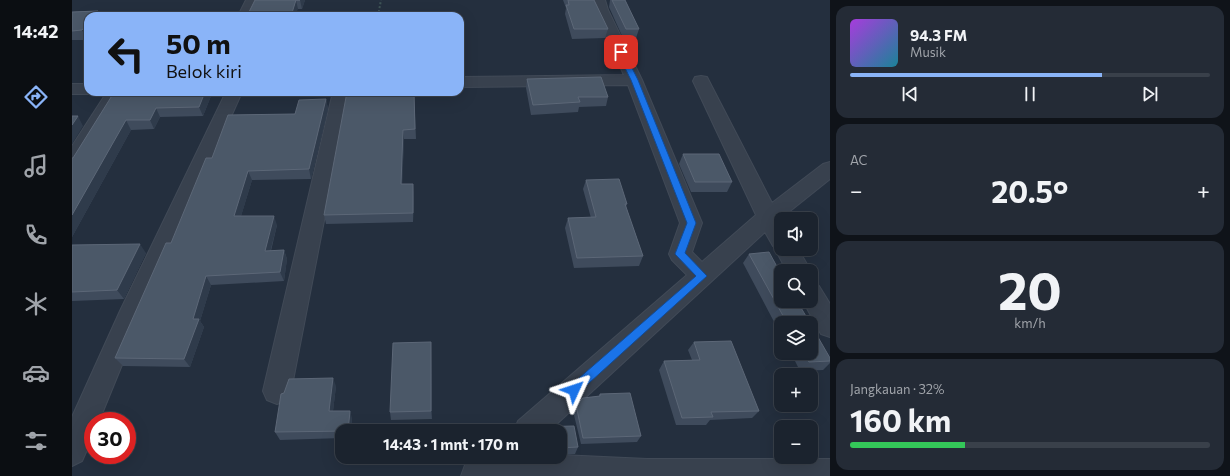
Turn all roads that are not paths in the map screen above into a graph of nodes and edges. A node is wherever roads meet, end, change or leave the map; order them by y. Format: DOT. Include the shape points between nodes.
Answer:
graph roads {
  1 [pos="252,0"];
  2 [pos="598,0"];
  3 [pos="247,12"];
  4 [pos="634,80"];
  5 [pos="464,82"];
  6 [pos="701,82"];
  7 [pos="72,89"];
  8 [pos="84,89"];
  9 [pos="113,96"];
  10 [pos="232,96"];
  11 [pos="340,96"];
  12 [pos="72,161"];
  13 [pos="830,169"];
  14 [pos="768,217"];
  15 [pos="774,228"];
  16 [pos="699,274"];
  17 [pos="818,305"];
  18 [pos="830,326"];
  19 [pos="276,391"];
  20 [pos="536,424"];
  21 [pos="72,451"];
  22 [pos="487,466"];
  23 [pos="830,474"];
  1 -- 3 [label="street"];
  2 -- 4 [label="street"];
  4 -- 5 [label="street"];
  4 -- 16 [label="street" via="691,223 680,254"];
  6 -- 14 [label="street"];
  7 -- 8 [label="street"];
  9 -- 12 [label="street"];
  10 -- 21 [label="street" via="132,311"];
  11 -- 19 [label="street"];
  13 -- 14 [label="street"];
  14 -- 15 [label="street"];
  14 -- 16 [label="street"];
  16 -- 20 [label="street"];
  17 -- 18 [label="street"];
  22 -- 23 [label="street" via="647,474"];
}
